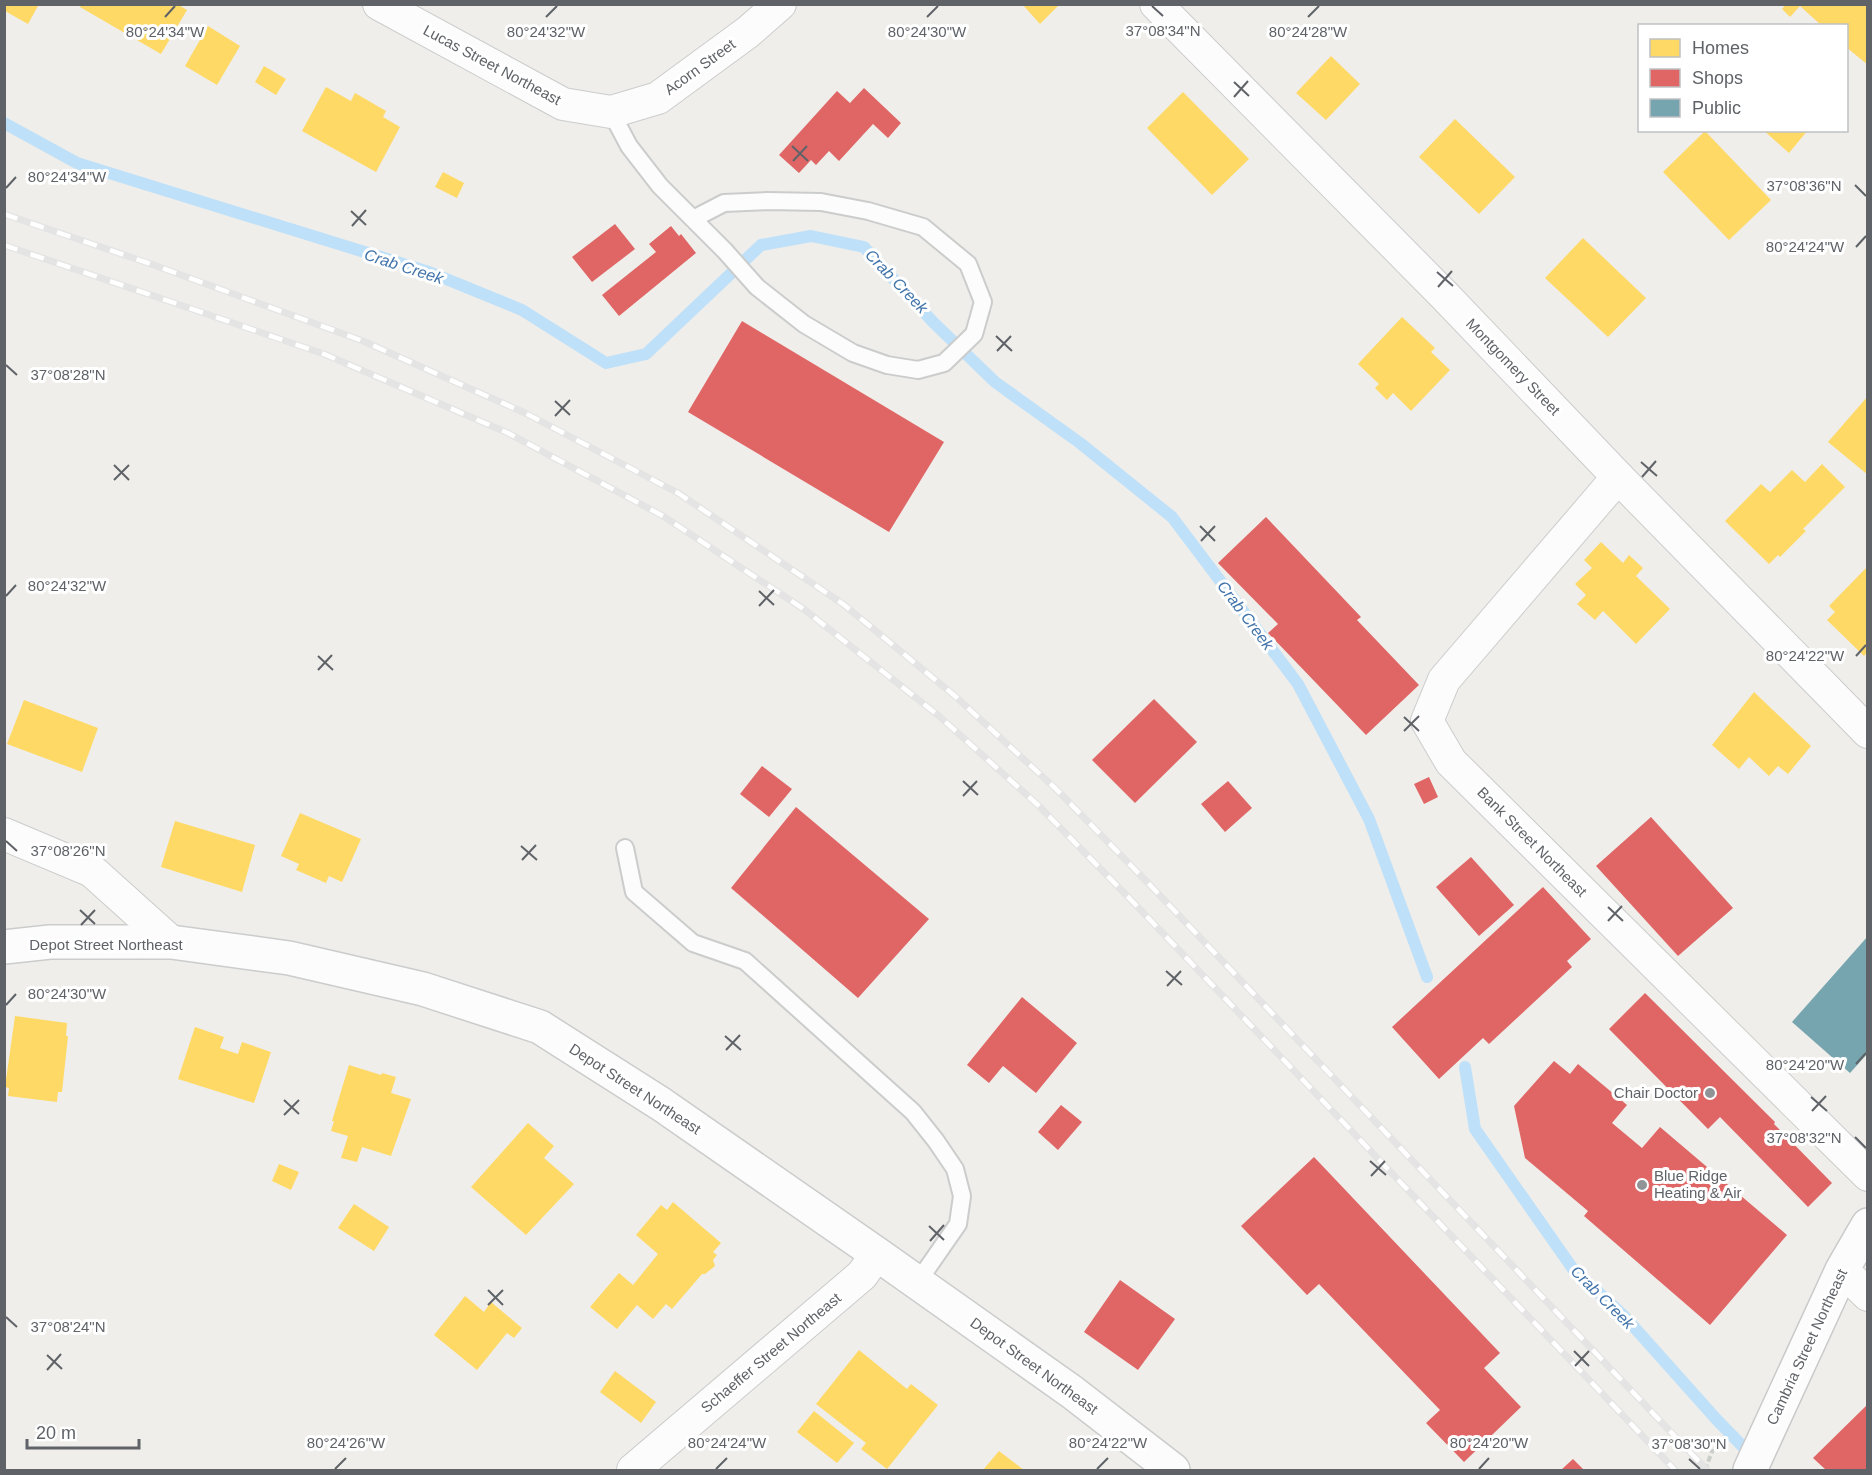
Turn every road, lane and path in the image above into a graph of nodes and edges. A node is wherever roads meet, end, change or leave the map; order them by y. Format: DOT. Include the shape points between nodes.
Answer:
graph roads {
  1 [pos="379,4"];
  2 [pos="780,4"];
  3 [pos="1155,4"];
  4 [pos="611,112"];
  5 [pos="693,219"];
  6 [pos="1618,477"];
  7 [pos="1868,732"];
  8 [pos="4,834"];
  9 [pos="625,848"];
  10 [pos="171,942"];
  11 [pos="4,947"];
  12 [pos="1868,1175"];
  13 [pos="1868,1225"];
  14 [pos="877,1254"];
  15 [pos="1842,1270"];
  16 [pos="917,1283"];
  17 [pos="1868,1295"];
  18 [pos="1713,1449"];
  19 [pos="633,1470"];
  20 [pos="1173,1470"];
  21 [pos="1705,1470"];
  22 [pos="1750,1470"];
  1 -- 4 [label="street, Lucas Street Northeast" via="563,104"];
  2 -- 4 [label="street, Acorn Street" via="658,98"];
  3 -- 6 [label="street, Montgomery Street"];
  4 -- 5 [label="lane" via="629,146 660,186"];
  5 -- 5 [label="lane" via="757,287 804,324 853,353 887,365 918,370 944,363 974,334 983,302 968,264 923,228 821,202 724,203"];
  6 -- 7 [label="street, Montgomery Street"];
  6 -- 12 [label="street, Bank Street Northeast" via="1444,680 1427,721 1451,762"];
  8 -- 10 [label="street" via="92,871"];
  9 -- 16 [label="lane" via="634,892 693,943 745,961 913,1112 955,1169 962,1196 958,1224"];
  10 -- 11 [label="street, Depot Street Northeast" via="50,942"];
  10 -- 14 [label="street, Depot Street Northeast" via="288,957 423,988 540,1027 661,1104"];
  13 -- 15 [label="street, Cambria Street Northeast"];
  14 -- 16 [label="street, Depot Street Northeast"];
  14 -- 19 [label="street, Schaeffer Street Northeast" via="862,1275"];
  15 -- 17 [label="street"];
  15 -- 22 [label="street, Cambria Street Northeast"];
  16 -- 20 [label="street, Depot Street Northeast" via="1072,1392"];
  18 -- 21 [label="path"];
}
